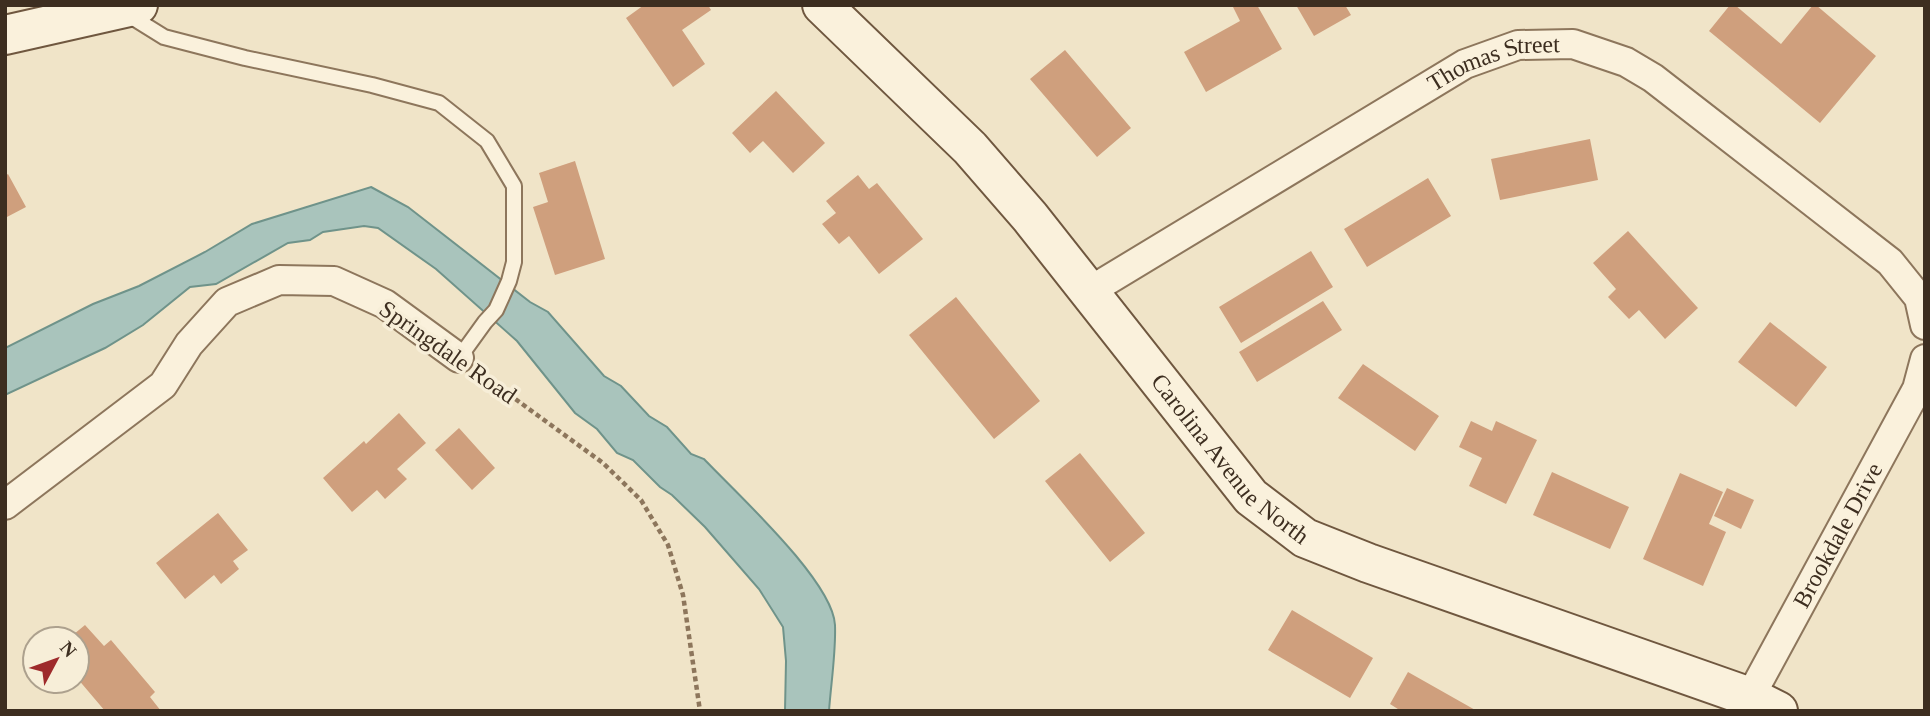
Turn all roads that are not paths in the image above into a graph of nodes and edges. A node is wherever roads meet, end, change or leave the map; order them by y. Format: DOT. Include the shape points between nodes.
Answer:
graph roads {
  1 [pos="822,5"];
  2 [pos="128,7"];
  3 [pos="5,35"];
  4 [pos="1088,292"];
  5 [pos="1925,326"];
  6 [pos="459,358"];
  7 [pos="1925,359"];
  8 [pos="5,505"];
  9 [pos="1757,706"];
  1 -- 4 [label="street, Carolina Avenue North" via="970,148"];
  2 -- 3 [label="street"];
  2 -- 6 [label="lane" via="164,37 439,103 487,141 514,186 514,262 496,310"];
  4 -- 5 [label="street, Thomas Street" via="1465,64 1518,44 1573,44 1626,62 1653,78 1890,262 1919,298"];
  4 -- 9 [label="street, Carolina Avenue North" via="1251,497 1305,538"];
  6 -- 8 [label="street, Springdale Road" via="386,304 334,281 279,280 227,302 189,344 163,385"];
  7 -- 9 [label="street, Brookdale Drive" via="1917,389"];
}
